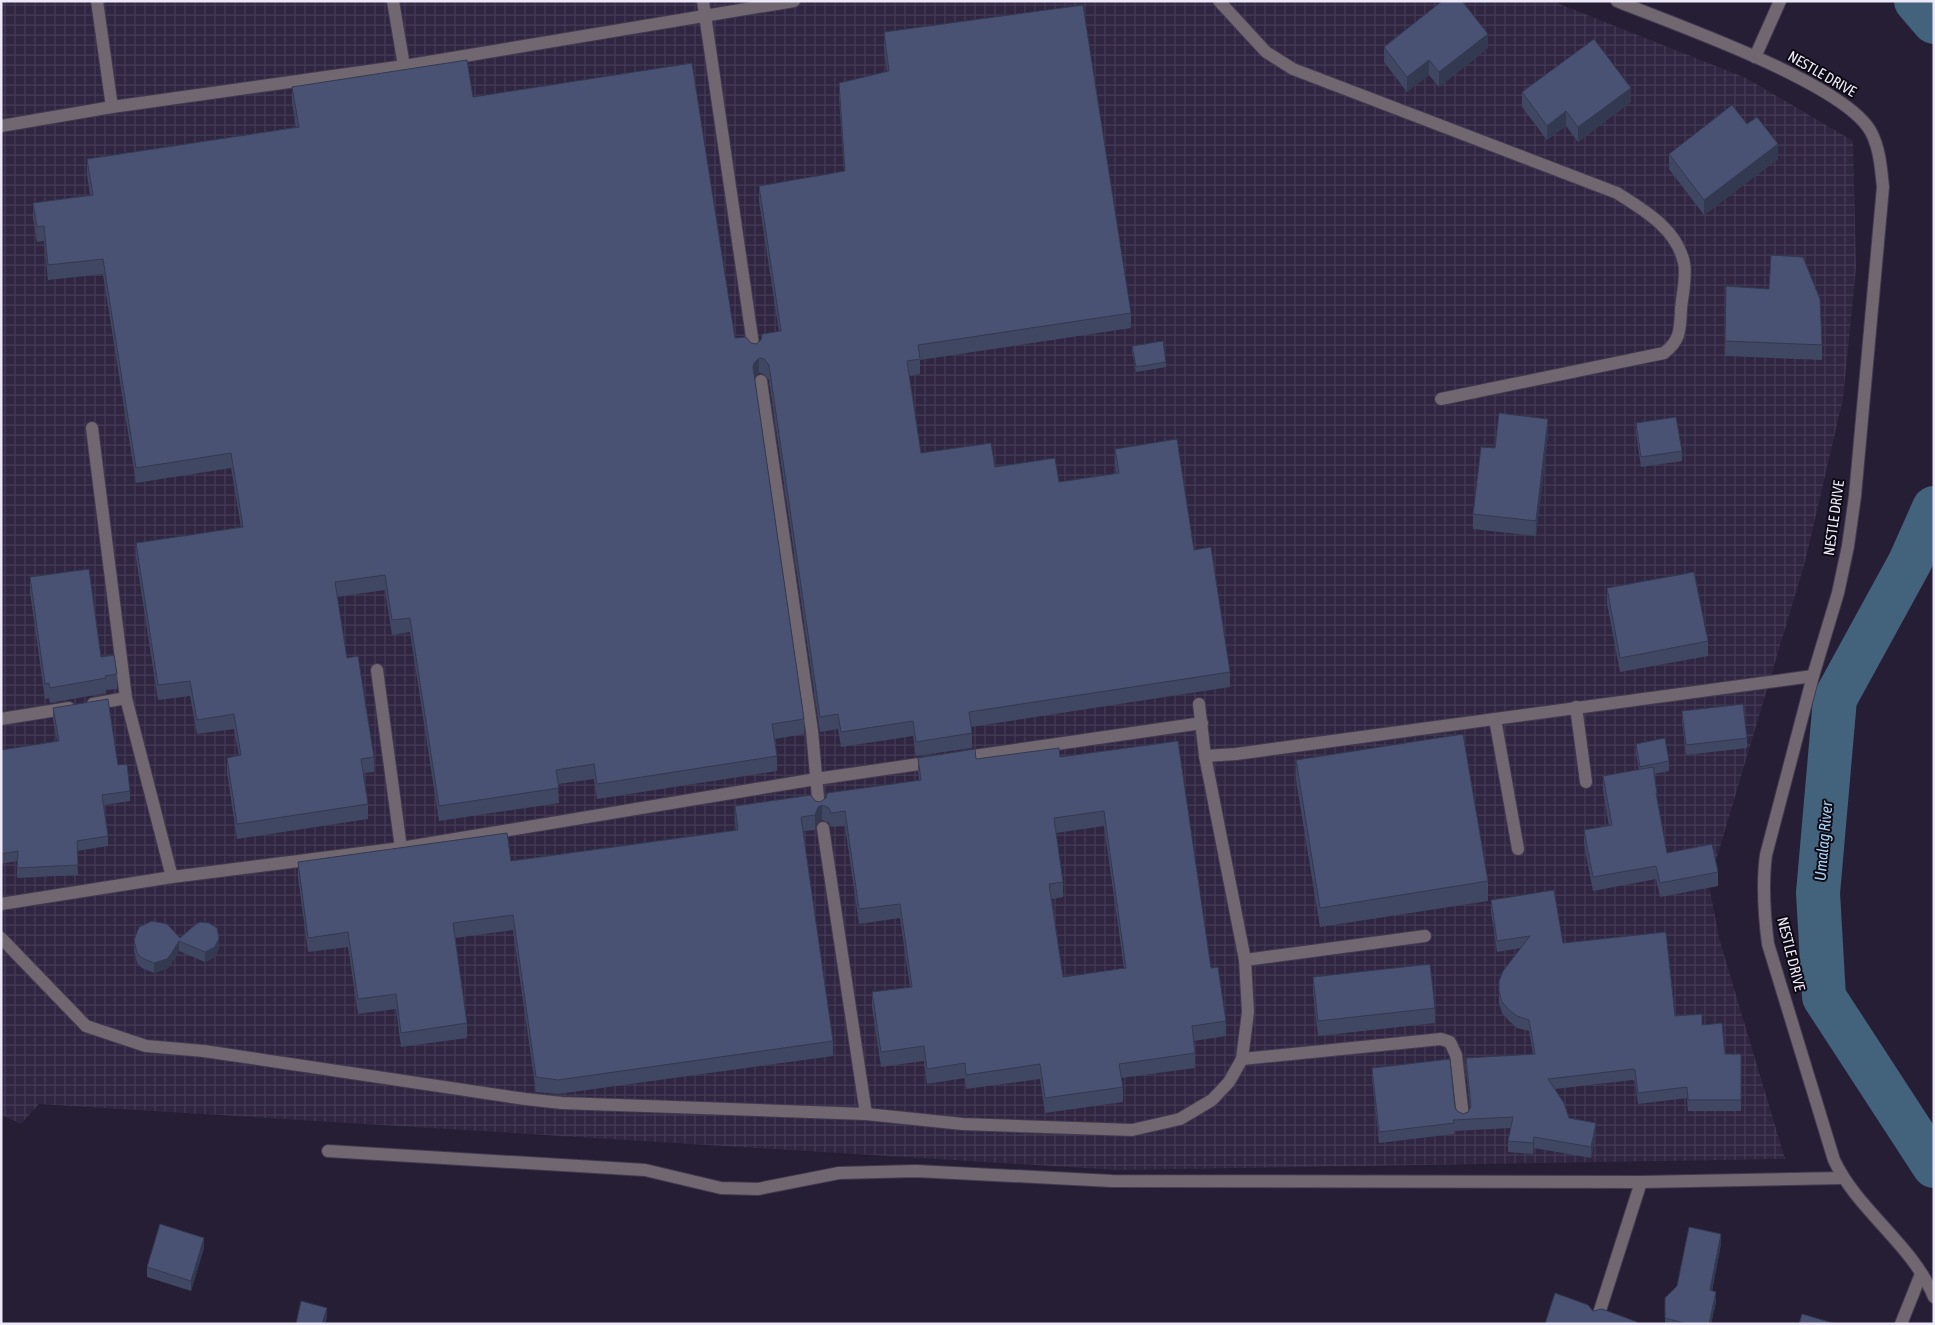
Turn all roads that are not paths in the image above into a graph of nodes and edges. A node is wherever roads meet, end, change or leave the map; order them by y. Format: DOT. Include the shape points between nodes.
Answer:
graph roads {
  1 [pos="97,1"];
  2 [pos="393,1"];
  3 [pos="703,1"];
  4 [pos="794,1"];
  5 [pos="1219,1"];
  6 [pos="1617,1"];
  7 [pos="1780,1"];
  8 [pos="706,15"];
  9 [pos="1755,56"];
  10 [pos="404,66"];
  11 [pos="112,107"];
  12 [pos="1,126"];
  13 [pos="754,350"];
  14 [pos="761,381"];
  15 [pos="1441,399"];
  16 [pos="92,428"];
  17 [pos="377,670"];
  18 [pos="1813,676"];
  19 [pos="126,698"];
  20 [pos="1198,704"];
  21 [pos="1576,707"];
  22 [pos="1494,719"];
  23 [pos="1,720"];
  24 [pos="1202,722"];
  25 [pos="1205,756"];
  26 [pos="816,779"];
  27 [pos="1586,782"];
  28 [pos="819,809"];
  29 [pos="823,828"];
  30 [pos="402,848"];
  31 [pos="1518,849"];
  32 [pos="172,877"];
  33 [pos="1,904"];
  34 [pos="1425,936"];
  35 [pos="1,938"];
  36 [pos="1245,960"];
  37 [pos="1242,1058"];
  38 [pos="866,1114"];
  39 [pos="1463,1117"];
  40 [pos="328,1150"];
  41 [pos="1842,1178"];
  42 [pos="1641,1182"];
  43 [pos="1921,1274"];
  44 [pos="1934,1298"];
  45 [pos="1596,1323"];
  46 [pos="1901,1324"];
  1 -- 11 [label="street"];
  2 -- 10 [label="street"];
  3 -- 8 [label="street"];
  4 -- 8 [label="street"];
  5 -- 15 [label="street" via="1266,52 1293,69 1617,193 1651,214 1674,239 1685,264 1680,322 1675,345 1664,353"];
  6 -- 9 [label="street, NESTLE DRIVE"];
  7 -- 9 [label="street"];
  8 -- 10 [label="street"];
  8 -- 13 [label="street"];
  9 -- 18 [label="street, NESTLE DRIVE" via="1816,86 1855,112 1870,131 1879,154 1883,187 1852,512 1838,593"];
  10 -- 11 [label="street"];
  11 -- 12 [label="street"];
  14 -- 26 [label="street"];
  16 -- 19 [label="street"];
  17 -- 30 [label="street"];
  18 -- 21 [label="street"];
  18 -- 41 [label="street, NESTLE DRIVE" via="1766,855 1764,913 1768,944"];
  19 -- 23 [label="street"];
  19 -- 32 [label="street"];
  20 -- 24 [label="street"];
  21 -- 22 [label="street"];
  21 -- 27 [label="street"];
  22 -- 25 [label="street"];
  22 -- 31 [label="street"];
  24 -- 25 [label="street"];
  24 -- 26 [label="street"];
  25 -- 36 [label="street"];
  26 -- 28 [label="street"];
  26 -- 30 [label="street"];
  29 -- 38 [label="street"];
  30 -- 32 [label="street"];
  32 -- 33 [label="street"];
  34 -- 36 [label="street"];
  35 -- 38 [label="street" via="86,1026 146,1046 204,1051 562,1103"];
  36 -- 37 [label="street" via="1248,1012"];
  37 -- 38 [label="street" via="1229,1082 1212,1100 1180,1119 1132,1130 964,1124"];
  37 -- 39 [label="street" via="1441,1039 1450,1042 1456,1054"];
  40 -- 42 [label="street" via="646,1170 721,1188 758,1189 839,1173 916,1171 1112,1181"];
  41 -- 42 [label="street"];
  41 -- 43 [label="street, NESTLE DRIVE" via="1900,1244"];
  42 -- 45 [label="street"];
  43 -- 44 [label="street, NESTLE DRIVE"];
  43 -- 46 [label="street"];
}
